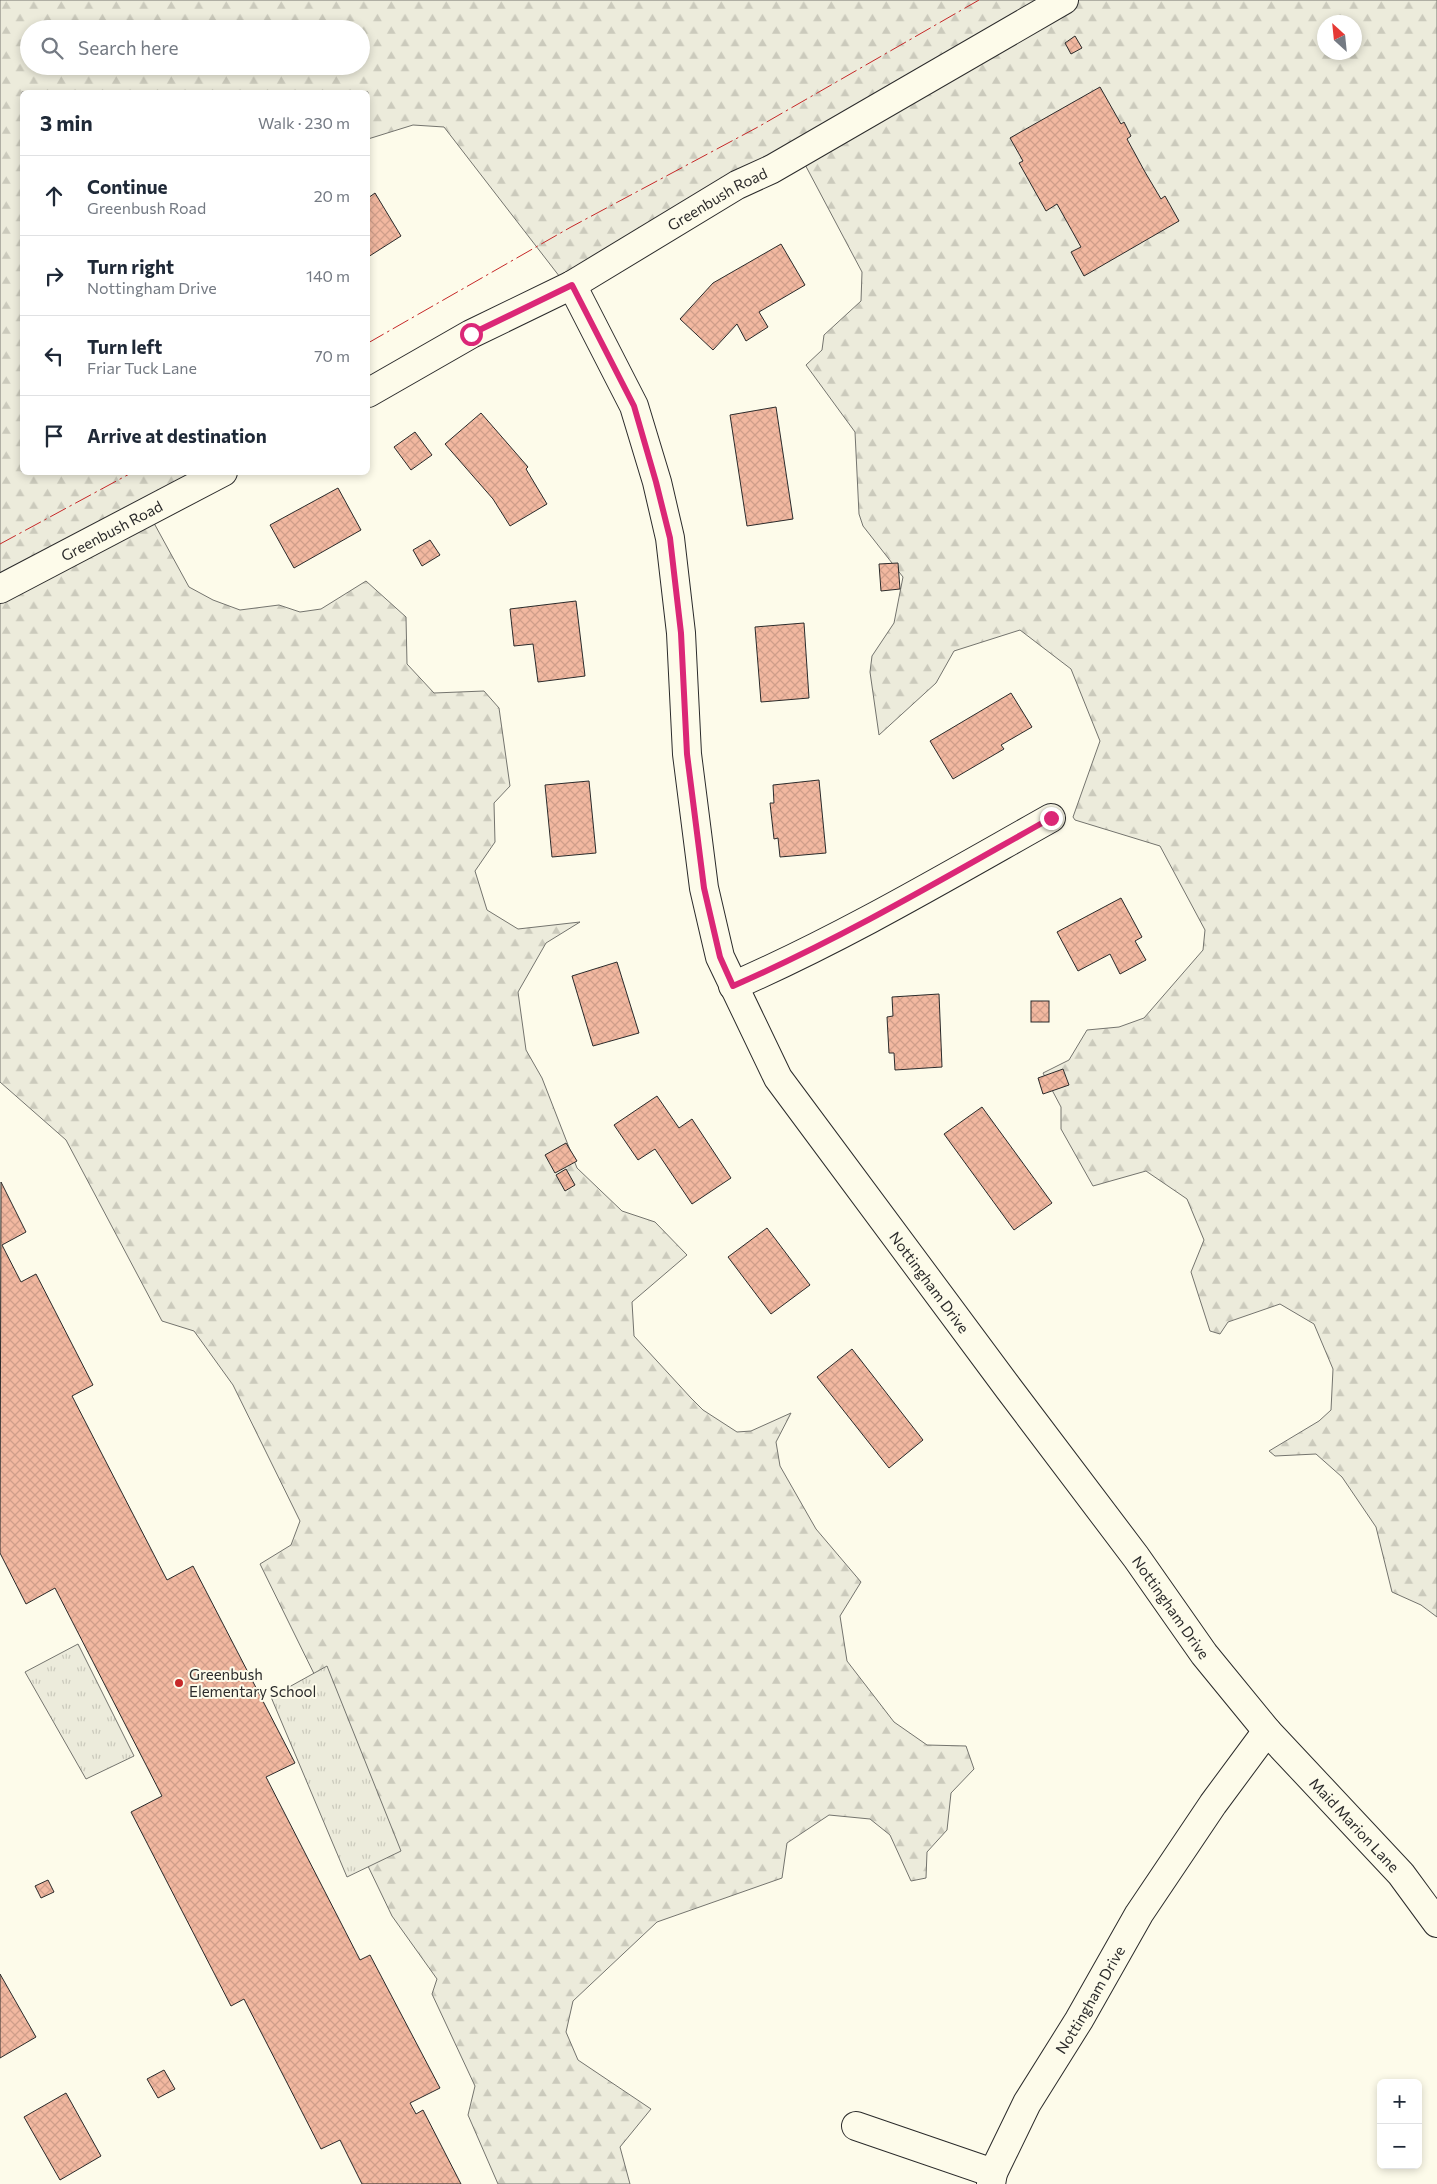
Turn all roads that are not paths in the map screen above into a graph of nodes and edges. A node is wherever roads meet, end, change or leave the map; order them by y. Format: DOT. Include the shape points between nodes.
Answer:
graph roads {
  1 [pos="1064,0"];
  2 [pos="572,285"];
  3 [pos="370,392"];
  4 [pos="217,475"];
  5 [pos="0,588"];
  6 [pos="1051,818"];
  7 [pos="733,986"];
  8 [pos="1267,1731"];
  9 [pos="1437,1923"];
  10 [pos="856,2126"];
  11 [pos="992,2179"];
  1 -- 2 [label="street, Greenbush Road" via="780,164 737,185"];
  2 -- 3 [label="street, Greenbush Road" via="471,334"];
  2 -- 7 [label="street, Nottingham Drive" via="634,406 670,538 681,633 687,754 704,888 720,957"];
  4 -- 5 [label="street, Greenbush Road"];
  6 -- 7 [label="street" via="864,924"];
  7 -- 8 [label="street, Nottingham Drive" via="778,1078 1136,1557 1204,1654"];
  8 -- 9 [label="street, Maid Marion Lane" via="1400,1874"];
  8 -- 11 [label="street, Nottingham Drive" via="1212,1804 1139,1914 1027,2103"];
  10 -- 11 [label="street, Nottingham Drive"];
}
